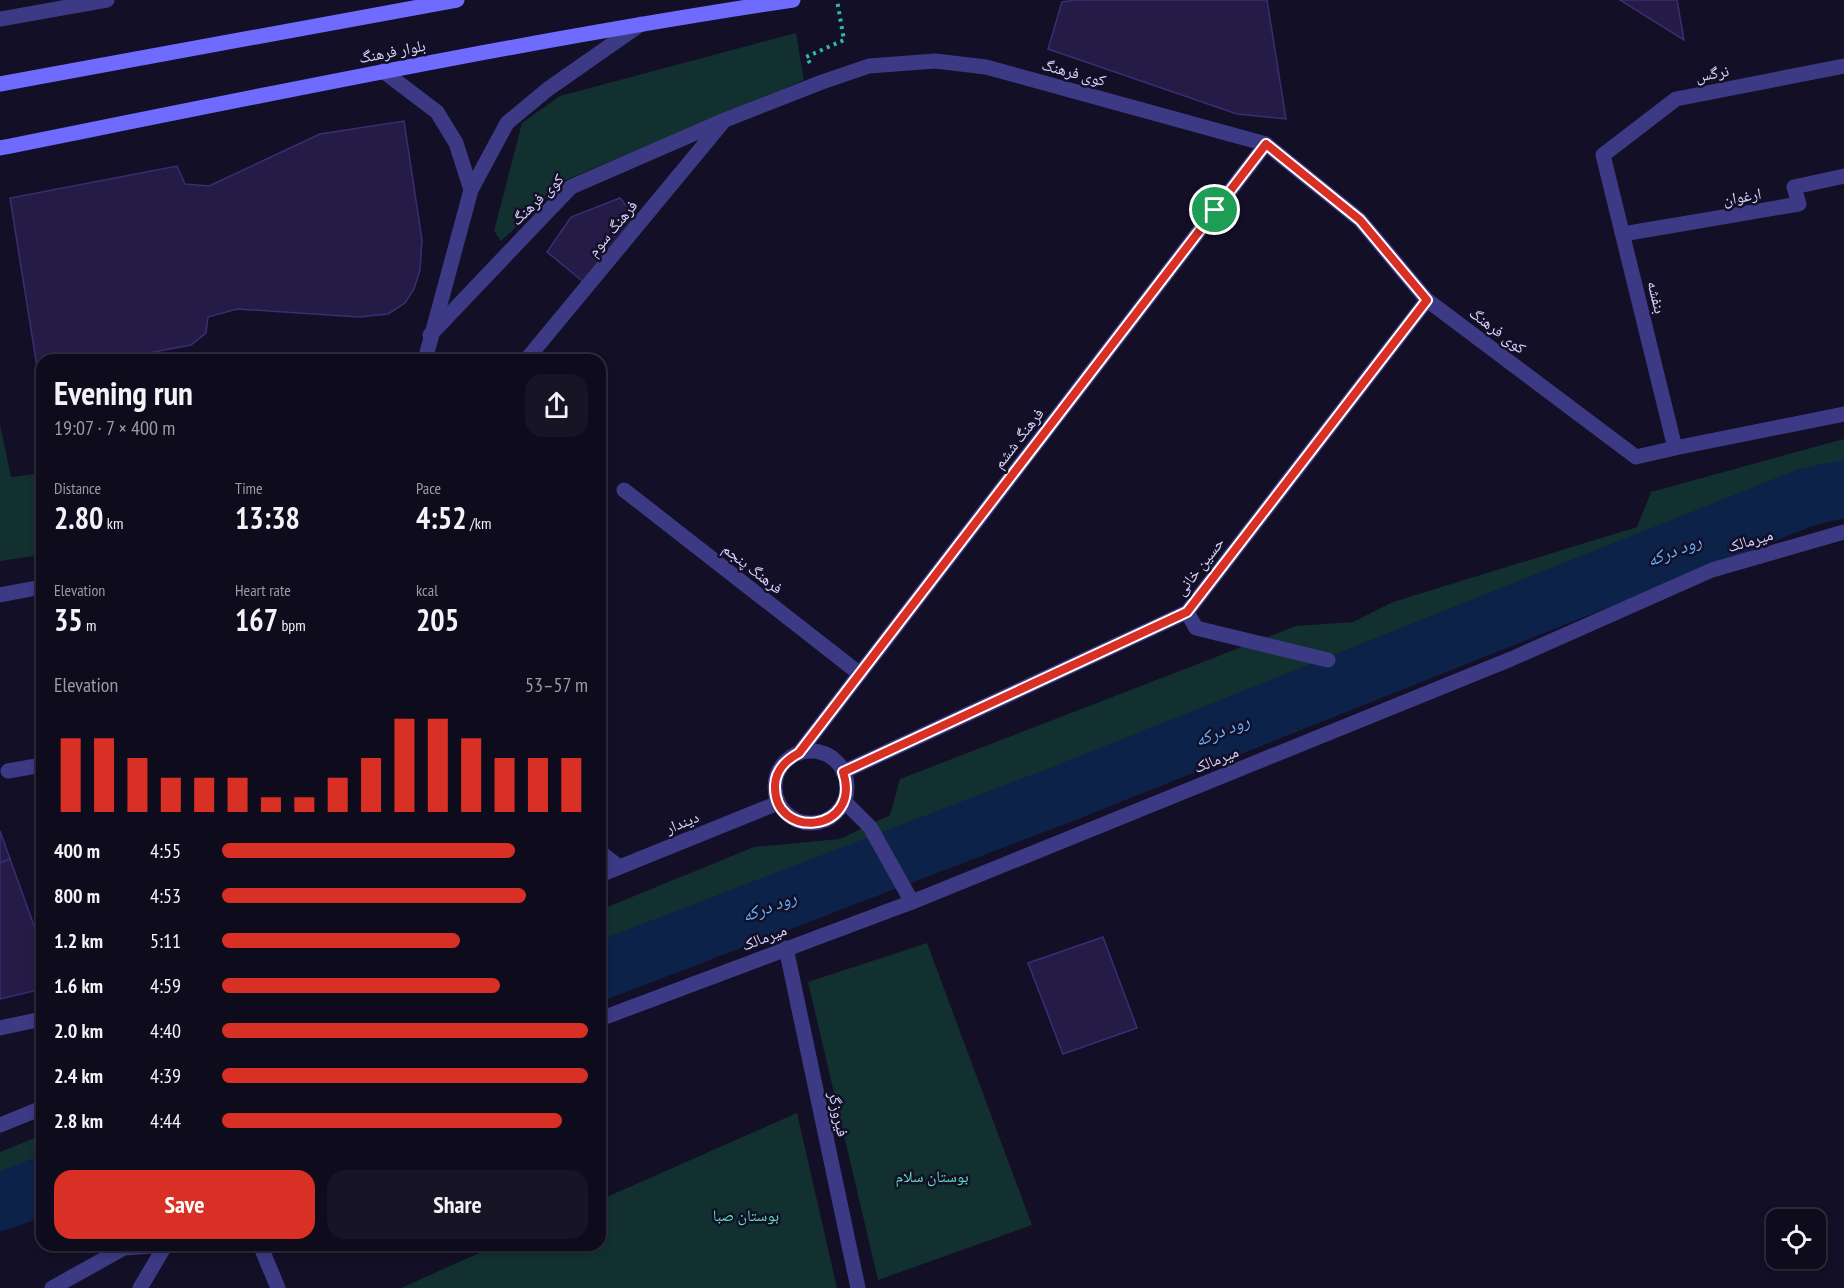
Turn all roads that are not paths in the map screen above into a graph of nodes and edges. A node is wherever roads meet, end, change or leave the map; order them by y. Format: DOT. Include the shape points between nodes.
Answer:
graph roads {
  1 [pos="107,0"];
  2 [pos="457,0"];
  3 [pos="793,0"];
  4 [pos="0,19"];
  5 [pos="643,22"];
  6 [pos="1844,66"];
  7 [pos="383,71"];
  8 [pos="0,84"];
  9 [pos="725,120"];
  10 [pos="1266,144"];
  11 [pos="0,148"];
  12 [pos="1603,155"];
  13 [pos="1844,176"];
  14 [pos="471,190"];
  15 [pos="1623,234"];
  16 [pos="1427,300"];
  17 [pos="430,335"];
  18 [pos="426,354"];
  19 [pos="531,354"];
  20 [pos="1844,414"];
  21 [pos="1675,448"];
  22 [pos="624,490"];
  23 [pos="1844,532"];
  24 [pos="36,589"];
  25 [pos="0,595"];
  26 [pos="1187,612"];
  27 [pos="1328,660"];
  28 [pos="860,674"];
  29 [pos="799,753"];
  30 [pos="36,766"];
  31 [pos="8,771"];
  32 [pos="843,772"];
  33 [pos="844,801"];
  34 [pos="778,803"];
  35 [pos="606,857"];
  36 [pos="619,867"];
  37 [pos="606,872"];
  38 [pos="912,902"];
  39 [pos="786,948"];
  40 [pos="606,1017"];
  41 [pos="36,1020"];
  42 [pos="0,1028"];
  43 [pos="36,1110"];
  44 [pos="0,1125"];
  45 [pos="119,1251"];
  46 [pos="162,1251"];
  47 [pos="263,1251"];
  48 [pos="52,1288"];
  49 [pos="140,1288"];
  50 [pos="278,1288"];
  51 [pos="858,1288"];
  1 -- 4 [label="street"];
  2 -- 8 [label="main road"];
  3 -- 5 [label="main road, بلوار فرهنگ"];
  5 -- 7 [label="main road, بلوار فرهنگ"];
  5 -- 14 [label="street" via="507,123"];
  6 -- 12 [label="street, نرگس" via="1676,99"];
  7 -- 11 [label="main road, بلوار فرهنگ"];
  7 -- 14 [label="street" via="437,112 456,143"];
  9 -- 10 [label="street, کوی فرهنگ" via="869,66 935,61 987,67"];
  9 -- 17 [label="street, کوی فرهنگ" via="571,187"];
  9 -- 19 [label="street, فرهنگ سوم"];
  10 -- 16 [label="street, کوی فرهنگ" via="1360,220"];
  10 -- 28 [label="street, فرهنگ ششم"];
  12 -- 15 [label="street, بنفشه"];
  13 -- 15 [label="street, ارغوان" via="1794,187 1799,204"];
  14 -- 17 [label="street"];
  15 -- 21 [label="street, بنفشه"];
  16 -- 21 [label="street, کوی فرهنگ" via="1636,456"];
  16 -- 26 [label="street, حسین خانی"];
  17 -- 18 [label="street"];
  20 -- 21 [label="street"];
  22 -- 28 [label="street, فرهنگ پنجم"];
  23 -- 38 [label="street, میرمالک" via="1712,570 1511,658"];
  24 -- 25 [label="street"];
  26 -- 27 [label="street" via="1196,628"];
  26 -- 32 [label="street, حسین خانی"];
  28 -- 29 [label="street, فرهنگ ششم"];
  29 -- 32 [label="street" via="830,756"];
  29 -- 34 [label="street" via="788,758 775,779"];
  30 -- 31 [label="street"];
  32 -- 33 [label="street" via="847,792"];
  33 -- 34 [label="street" via="829,819 806,824 785,813"];
  33 -- 38 [label="street" via="870,827"];
  34 -- 36 [label="street, دیندار"];
  35 -- 36 [label="street"];
  36 -- 37 [label="street, دیندار"];
  38 -- 39 [label="street, میرمالک"];
  39 -- 40 [label="street, میرمالک"];
  39 -- 51 [label="street, فیروزگر"];
  41 -- 42 [label="street"];
  43 -- 44 [label="street"];
  45 -- 48 [label="street"];
  46 -- 49 [label="street"];
  47 -- 50 [label="street"];
}
